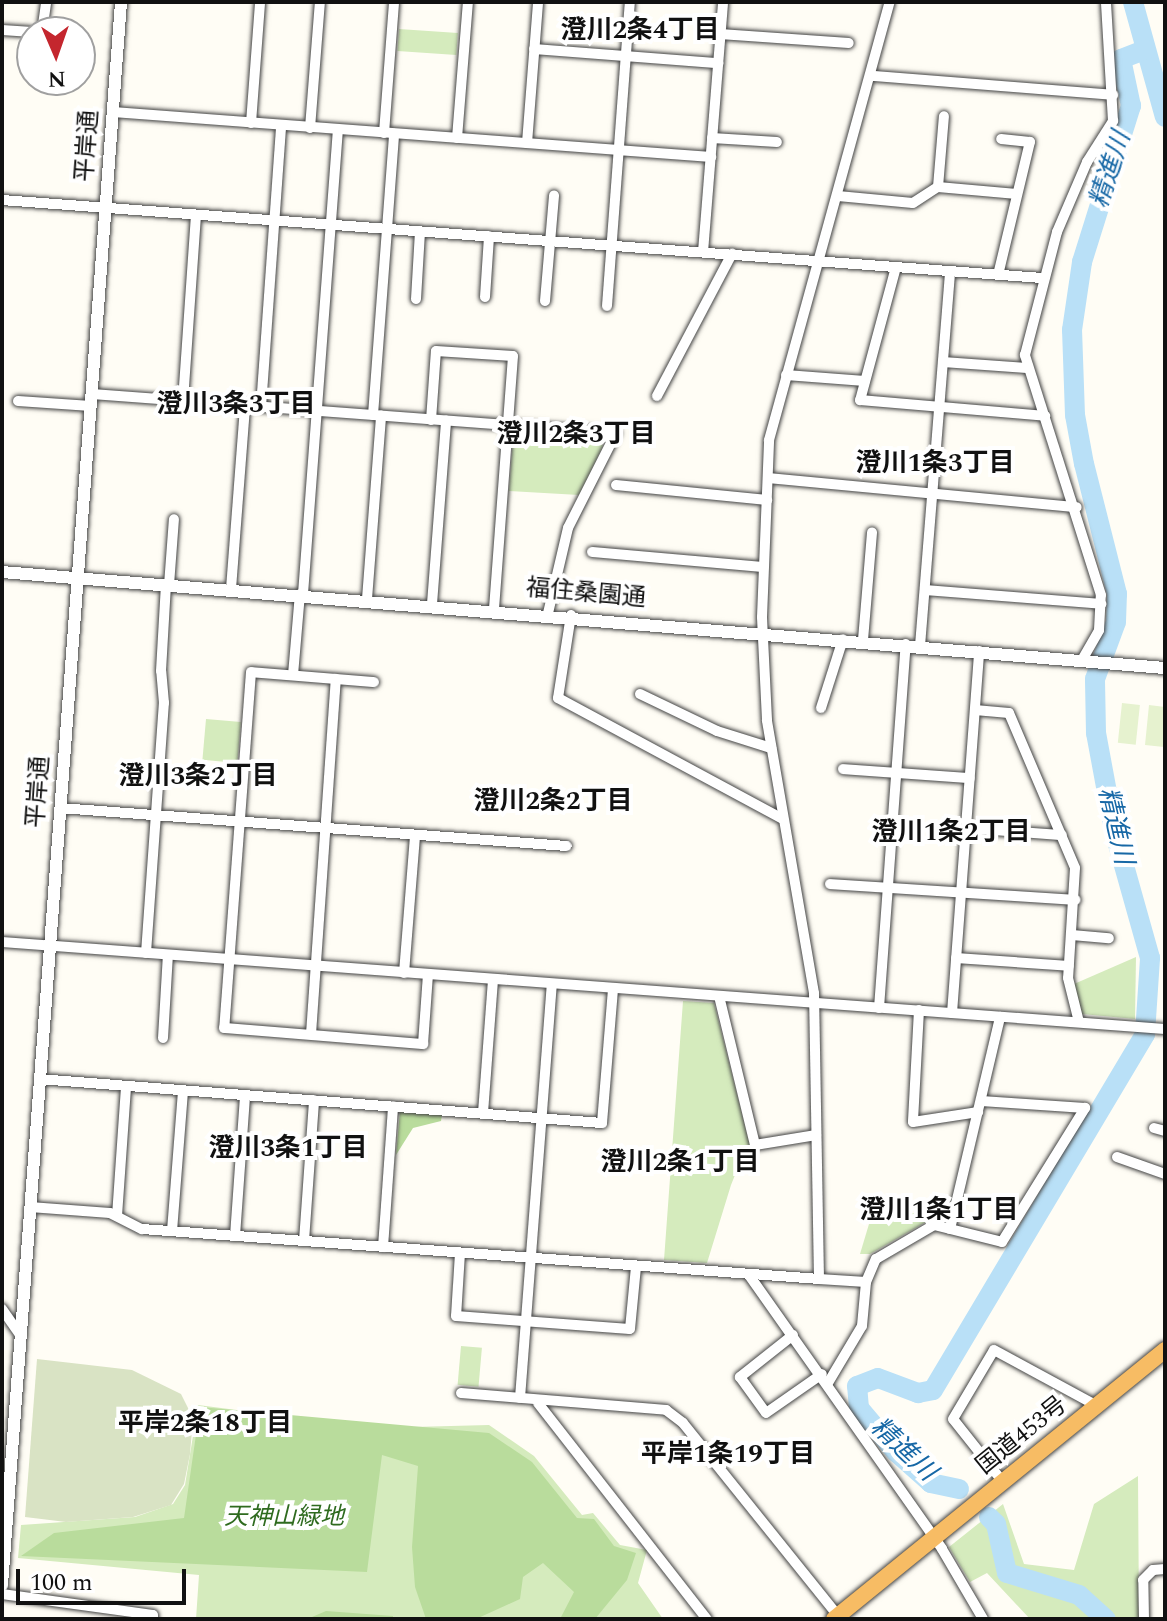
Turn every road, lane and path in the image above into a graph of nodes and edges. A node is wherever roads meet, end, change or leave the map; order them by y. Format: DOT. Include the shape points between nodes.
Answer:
graph roads {
  1 [pos="121,2"];
  2 [pos="260,2"];
  3 [pos="320,2"];
  4 [pos="394,2"];
  5 [pos="468,2"];
  6 [pos="538,2"];
  7 [pos="630,2"];
  8 [pos="723,2"];
  9 [pos="890,2"];
  10 [pos="1106,2"];
  11 [pos="720,34"];
  12 [pos="849,43"];
  13 [pos="534,49"];
  14 [pos="626,56"];
  15 [pos="718,63"];
  16 [pos="873,76"];
  17 [pos="1113,95"];
  18 [pos="113,112"];
  19 [pos="944,116"];
  20 [pos="251,123"];
  21 [pos="281,126"];
  22 [pos="310,128"];
  23 [pos="338,130"];
  24 [pos="389,133"];
  25 [pos="457,138"];
  26 [pos="712,138"];
  27 [pos="1001,139"];
  28 [pos="777,142"];
  29 [pos="527,143"];
  30 [pos="619,150"];
  31 [pos="711,157"];
  32 [pos="938,187"];
  33 [pos="1017,194"];
  34 [pos="554,195"];
  35 [pos="838,196"];
  36 [pos="2,200"];
  37 [pos="106,208"];
  38 [pos="196,215"];
  39 [pos="275,221"];
  40 [pos="331,225"];
  41 [pos="387,228"];
  42 [pos="420,231"];
  43 [pos="489,236"];
  44 [pos="550,240"];
  45 [pos="612,245"];
  46 [pos="703,252"];
  47 [pos="732,254"];
  48 [pos="819,261"];
  49 [pos="896,267"];
  50 [pos="950,271"];
  51 [pos="998,275"];
  52 [pos="1043,278"];
  53 [pos="485,297"];
  54 [pos="416,299"];
  55 [pos="545,301"];
  56 [pos="607,306"];
  57 [pos="943,362"];
  58 [pos="1027,368"];
  59 [pos="786,375"];
  60 [pos="865,381"];
  61 [pos="657,396"];
  62 [pos="91,400"];
  63 [pos="18,401"];
  64 [pos="183,401"];
  65 [pos="245,405"];
  66 [pos="940,406"];
  67 [pos="261,407"];
  68 [pos="317,411"];
  69 [pos="377,415"];
  70 [pos="1045,416"];
  71 [pos="431,420"];
  72 [pos="446,421"];
  73 [pos="508,425"];
  74 [pos="768,478"];
  75 [pos="616,485"];
  76 [pos="933,493"];
  77 [pos="767,500"];
  78 [pos="1077,507"];
  79 [pos="174,519"];
  80 [pos="872,532"];
  81 [pos="592,552"];
  82 [pos="763,567"];
  83 [pos="2,572"];
  84 [pos="78,578"];
  85 [pos="168,584"];
  86 [pos="231,589"];
  87 [pos="925,590"];
  88 [pos="301,594"];
  89 [pos="367,599"];
  90 [pos="432,604"];
  91 [pos="1101,604"];
  92 [pos="494,609"];
  93 [pos="548,613"];
  94 [pos="571,615"];
  95 [pos="764,632"];
  96 [pos="843,639"];
  97 [pos="863,640"];
  98 [pos="906,644"];
  99 [pos="920,646"];
  100 [pos="979,651"];
  101 [pos="1094,661"];
  102 [pos="1165,668"];
  103 [pos="293,675"];
  104 [pos="336,679"];
  105 [pos="374,682"];
  106 [pos="640,694"];
  107 [pos="821,708"];
  108 [pos="975,710"];
  109 [pos="771,748"];
  110 [pos="843,769"];
  111 [pos="897,773"];
  112 [pos="970,778"];
  113 [pos="60,808"];
  114 [pos="156,815"];
  115 [pos="783,819"];
  116 [pos="240,822"];
  117 [pos="325,828"];
  118 [pos="966,828"];
  119 [pos="415,835"];
  120 [pos="1062,835"];
  121 [pos="567,846"];
  122 [pos="830,884"];
  123 [pos="888,888"];
  124 [pos="961,893"];
  125 [pos="1075,900"];
  126 [pos="1072,935"];
  127 [pos="1109,938"];
  128 [pos="2,942"];
  129 [pos="50,946"];
  130 [pos="146,953"];
  131 [pos="168,955"];
  132 [pos="956,958"];
  133 [pos="229,960"];
  134 [pos="316,966"];
  135 [pos="1069,966"];
  136 [pos="404,973"];
  137 [pos="428,974"];
  138 [pos="493,980"];
  139 [pos="552,984"];
  140 [pos="613,989"];
  141 [pos="719,996"];
  142 [pos="814,1003"];
  143 [pos="879,1008"];
  144 [pos="919,1010"];
  145 [pos="952,1013"];
  146 [pos="1000,1017"];
  147 [pos="1079,1022"];
  148 [pos="1165,1029"];
  149 [pos="311,1034"];
  150 [pos="163,1038"];
  151 [pos="39,1079"];
  152 [pos="126,1086"];
  153 [pos="183,1090"];
  154 [pos="245,1095"];
  155 [pos="314,1100"];
  156 [pos="393,1106"];
  157 [pos="979,1107"];
  158 [pos="483,1113"];
  159 [pos="542,1118"];
  160 [pos="816,1135"];
  161 [pos="1117,1157"];
  162 [pos="1165,1174"];
  163 [pos="30,1207"];
  164 [pos="117,1216"];
  165 [pos="950,1229"];
  166 [pos="172,1231"];
  167 [pos="235,1236"];
  168 [pos="304,1241"];
  169 [pos="383,1247"];
  170 [pos="460,1253"];
  171 [pos="531,1259"];
  172 [pos="636,1267"];
  173 [pos="749,1275"];
  174 [pos="819,1279"];
  175 [pos="866,1282"];
  176 [pos="2,1309"];
  177 [pos="527,1321"];
  178 [pos="20,1335"];
  179 [pos="793,1335"];
  180 [pos="1165,1350"];
  181 [pos="825,1379"];
  182 [pos="461,1393"];
  183 [pos="520,1398"];
  184 [pos="538,1403"];
  185 [pos="1097,1406"];
  186 [pos="1003,1482"];
  187 [pos="934,1538"];
  188 [pos="1165,1569"];
  189 [pos="2,1585"];
  190 [pos="2,1594"];
  191 [pos="836,1617"];
  192 [pos="153,1619"];
  193 [pos="707,1619"];
  194 [pos="983,1619"];
  195 [pos="1144,1619"];
  1 -- 18 [label="street, 平岸通"];
  2 -- 20 [label="street"];
  3 -- 22 [label="street"];
  4 -- 24 [label="street"];
  5 -- 25 [label="street"];
  6 -- 13 [label="street"];
  7 -- 14 [label="street"];
  8 -- 11 [label="street"];
  9 -- 16 [label="street"];
  10 -- 17 [label="street" via="1106,64"];
  11 -- 12 [label="street"];
  11 -- 15 [label="street"];
  13 -- 14 [label="street"];
  13 -- 29 [label="street"];
  14 -- 15 [label="street"];
  14 -- 30 [label="street"];
  15 -- 26 [label="street"];
  16 -- 17 [label="street"];
  16 -- 35 [label="street"];
  17 -- 52 [label="street" via="1113,121 1076,183"];
  18 -- 20 [label="street"];
  18 -- 37 [label="street, 平岸通"];
  19 -- 32 [label="street"];
  20 -- 21 [label="street"];
  21 -- 22 [label="street"];
  21 -- 39 [label="street"];
  22 -- 23 [label="street"];
  23 -- 24 [label="street"];
  23 -- 40 [label="street"];
  24 -- 25 [label="street"];
  24 -- 41 [label="street"];
  25 -- 29 [label="street"];
  26 -- 28 [label="street"];
  26 -- 31 [label="street"];
  27 -- 33 [label="street" via="1030,142"];
  29 -- 30 [label="street"];
  30 -- 31 [label="street"];
  30 -- 45 [label="street"];
  31 -- 46 [label="street"];
  32 -- 33 [label="street"];
  32 -- 35 [label="street" via="913,203"];
  33 -- 51 [label="street"];
  34 -- 44 [label="street"];
  35 -- 48 [label="street"];
  36 -- 37 [label="street"];
  37 -- 38 [label="street"];
  37 -- 62 [label="street, 平岸通"];
  38 -- 39 [label="street"];
  38 -- 64 [label="street"];
  39 -- 40 [label="street"];
  39 -- 67 [label="street"];
  40 -- 41 [label="street"];
  40 -- 68 [label="street"];
  41 -- 42 [label="street"];
  41 -- 69 [label="street"];
  42 -- 43 [label="street"];
  42 -- 54 [label="street"];
  43 -- 44 [label="street"];
  43 -- 53 [label="street"];
  44 -- 45 [label="street"];
  44 -- 55 [label="street"];
  45 -- 46 [label="street"];
  45 -- 56 [label="street"];
  46 -- 47 [label="street"];
  47 -- 48 [label="street"];
  47 -- 61 [label="street"];
  48 -- 49 [label="street"];
  48 -- 59 [label="street"];
  49 -- 50 [label="street"];
  49 -- 60 [label="street"];
  50 -- 51 [label="street"];
  50 -- 57 [label="street"];
  51 -- 52 [label="street"];
  52 -- 58 [label="street" via="1026,343"];
  57 -- 58 [label="street"];
  57 -- 66 [label="street"];
  58 -- 70 [label="street"];
  59 -- 60 [label="street"];
  59 -- 74 [label="street" via="769,440"];
  60 -- 66 [label="street" via="860,400"];
  62 -- 63 [label="street"];
  62 -- 64 [label="street"];
  62 -- 84 [label="street, 平岸通"];
  64 -- 65 [label="street"];
  65 -- 67 [label="street"];
  65 -- 86 [label="street"];
  66 -- 70 [label="street"];
  66 -- 76 [label="street"];
  67 -- 68 [label="street"];
  68 -- 69 [label="street"];
  68 -- 88 [label="street"];
  69 -- 71 [label="street"];
  69 -- 89 [label="street"];
  70 -- 78 [label="street"];
  71 -- 72 [label="street"];
  71 -- 73 [label="street" via="436,351 513,356"];
  72 -- 73 [label="street"];
  72 -- 90 [label="street"];
  73 -- 92 [label="street"];
  73 -- 93 [label="street" via="616,433 568,528"];
  74 -- 76 [label="street"];
  74 -- 77 [label="street"];
  75 -- 77 [label="street"];
  76 -- 78 [label="street"];
  76 -- 87 [label="street"];
  77 -- 82 [label="street"];
  78 -- 91 [label="street"];
  79 -- 85 [label="street"];
  80 -- 97 [label="street"];
  81 -- 82 [label="street"];
  82 -- 95 [label="street"];
  83 -- 84 [label="street, 福住桑園通"];
  84 -- 85 [label="street, 福住桑園通"];
  84 -- 113 [label="street, 平岸通"];
  85 -- 86 [label="street, 福住桑園通"];
  85 -- 114 [label="street"];
  86 -- 88 [label="street, 福住桑園通"];
  87 -- 91 [label="street"];
  87 -- 99 [label="street"];
  88 -- 89 [label="street, 福住桑園通"];
  88 -- 103 [label="street"];
  89 -- 90 [label="street, 福住桑園通"];
  90 -- 92 [label="street, 福住桑園通"];
  91 -- 101 [label="street"];
  92 -- 93 [label="street, 福住桑園通"];
  93 -- 94 [label="street, 福住桑園通"];
  94 -- 95 [label="street, 福住桑園通"];
  94 -- 115 [label="street" via="558,698"];
  95 -- 96 [label="street, 福住桑園通"];
  95 -- 109 [label="street"];
  96 -- 97 [label="street, 福住桑園通"];
  96 -- 107 [label="street"];
  97 -- 98 [label="street, 福住桑園通"];
  98 -- 99 [label="street, 福住桑園通"];
  98 -- 111 [label="street"];
  99 -- 100 [label="street, 福住桑園通"];
  100 -- 101 [label="street, 福住桑園通"];
  100 -- 108 [label="street"];
  101 -- 102 [label="street, 福住桑園通"];
  103 -- 104 [label="street"];
  103 -- 116 [label="street" via="251,672"];
  104 -- 105 [label="street"];
  104 -- 117 [label="street"];
  106 -- 109 [label="street" via="717,731"];
  108 -- 112 [label="street"];
  108 -- 120 [label="street" via="1009,713"];
  109 -- 115 [label="street"];
  110 -- 111 [label="street"];
  111 -- 112 [label="street"];
  111 -- 123 [label="street"];
  112 -- 118 [label="street"];
  113 -- 114 [label="street"];
  113 -- 129 [label="street, 平岸通"];
  114 -- 116 [label="street"];
  114 -- 130 [label="street"];
  115 -- 142 [label="street"];
  116 -- 117 [label="street"];
  116 -- 133 [label="street"];
  117 -- 119 [label="street"];
  117 -- 134 [label="street"];
  118 -- 120 [label="street"];
  118 -- 124 [label="street"];
  119 -- 121 [label="street"];
  119 -- 136 [label="street"];
  120 -- 125 [label="street" via="1075,868"];
  122 -- 123 [label="street"];
  123 -- 124 [label="street"];
  123 -- 143 [label="street"];
  124 -- 125 [label="street"];
  124 -- 132 [label="street"];
  125 -- 126 [label="street"];
  126 -- 127 [label="street"];
  126 -- 135 [label="street"];
  128 -- 129 [label="street"];
  129 -- 130 [label="street"];
  129 -- 151 [label="street, 平岸通"];
  130 -- 131 [label="street"];
  131 -- 133 [label="street"];
  131 -- 150 [label="street"];
  132 -- 135 [label="street"];
  132 -- 145 [label="street"];
  133 -- 134 [label="street"];
  133 -- 149 [label="street" via="224,1028"];
  134 -- 136 [label="street"];
  134 -- 149 [label="street"];
  135 -- 147 [label="street" via="1069,990"];
  136 -- 137 [label="street"];
  137 -- 138 [label="street"];
  137 -- 149 [label="street" via="423,1044"];
  138 -- 139 [label="street"];
  138 -- 158 [label="street"];
  139 -- 140 [label="street"];
  139 -- 159 [label="street"];
  140 -- 141 [label="street"];
  140 -- 159 [label="street" via="602,1123"];
  141 -- 142 [label="street"];
  141 -- 160 [label="street" via="755,1145"];
  142 -- 143 [label="street"];
  142 -- 160 [label="street"];
  143 -- 144 [label="street"];
  144 -- 145 [label="street"];
  144 -- 157 [label="street" via="913,1122"];
  145 -- 146 [label="street"];
  146 -- 147 [label="street"];
  146 -- 157 [label="street"];
  147 -- 148 [label="street"];
  151 -- 152 [label="street"];
  151 -- 163 [label="street, 平岸通"];
  152 -- 153 [label="street"];
  152 -- 164 [label="street"];
  153 -- 154 [label="street"];
  153 -- 166 [label="street"];
  154 -- 155 [label="street"];
  154 -- 167 [label="street"];
  155 -- 156 [label="street"];
  155 -- 168 [label="street"];
  156 -- 158 [label="street"];
  156 -- 169 [label="street"];
  157 -- 165 [label="street"];
  157 -- 165 [label="street" via="1085,1108 1002,1242"];
  158 -- 159 [label="street"];
  159 -- 171 [label="street"];
  160 -- 174 [label="street"];
  161 -- 162 [label="street"];
  163 -- 164 [label="street"];
  163 -- 178 [label="street, 平岸通"];
  164 -- 166 [label="street" via="142,1229"];
  165 -- 175 [label="street" via="934,1225 876,1259"];
  166 -- 167 [label="street"];
  167 -- 168 [label="street"];
  168 -- 169 [label="street"];
  169 -- 170 [label="street"];
  170 -- 171 [label="street"];
  170 -- 177 [label="street" via="456,1316"];
  171 -- 172 [label="street"];
  171 -- 177 [label="street"];
  172 -- 173 [label="street"];
  172 -- 177 [label="street" via="630,1329"];
  173 -- 174 [label="street"];
  173 -- 179 [label="street"];
  174 -- 175 [label="street"];
  175 -- 181 [label="street" via="862,1326"];
  176 -- 178 [label="street"];
  177 -- 183 [label="street"];
  178 -- 189 [label="street, 平岸通"];
  179 -- 181 [label="street"];
  179 -- 181 [label="street" via="740,1377 766,1413"];
  180 -- 185 [label="highway, 国道453号"];
  181 -- 187 [label="street"];
  182 -- 183 [label="street"];
  183 -- 184 [label="street"];
  184 -- 191 [label="street" via="666,1410 683,1423"];
  184 -- 193 [label="street"];
  185 -- 186 [label="highway, 国道453号"];
  185 -- 186 [label="street" via="994,1350 953,1419"];
  186 -- 187 [label="highway, 国道453号"];
  187 -- 191 [label="highway, 国道453号"];
  187 -- 194 [label="street"];
  188 -- 195 [label="street" via="1153,1570 1143,1580"];
  190 -- 192 [label="street"];
}
